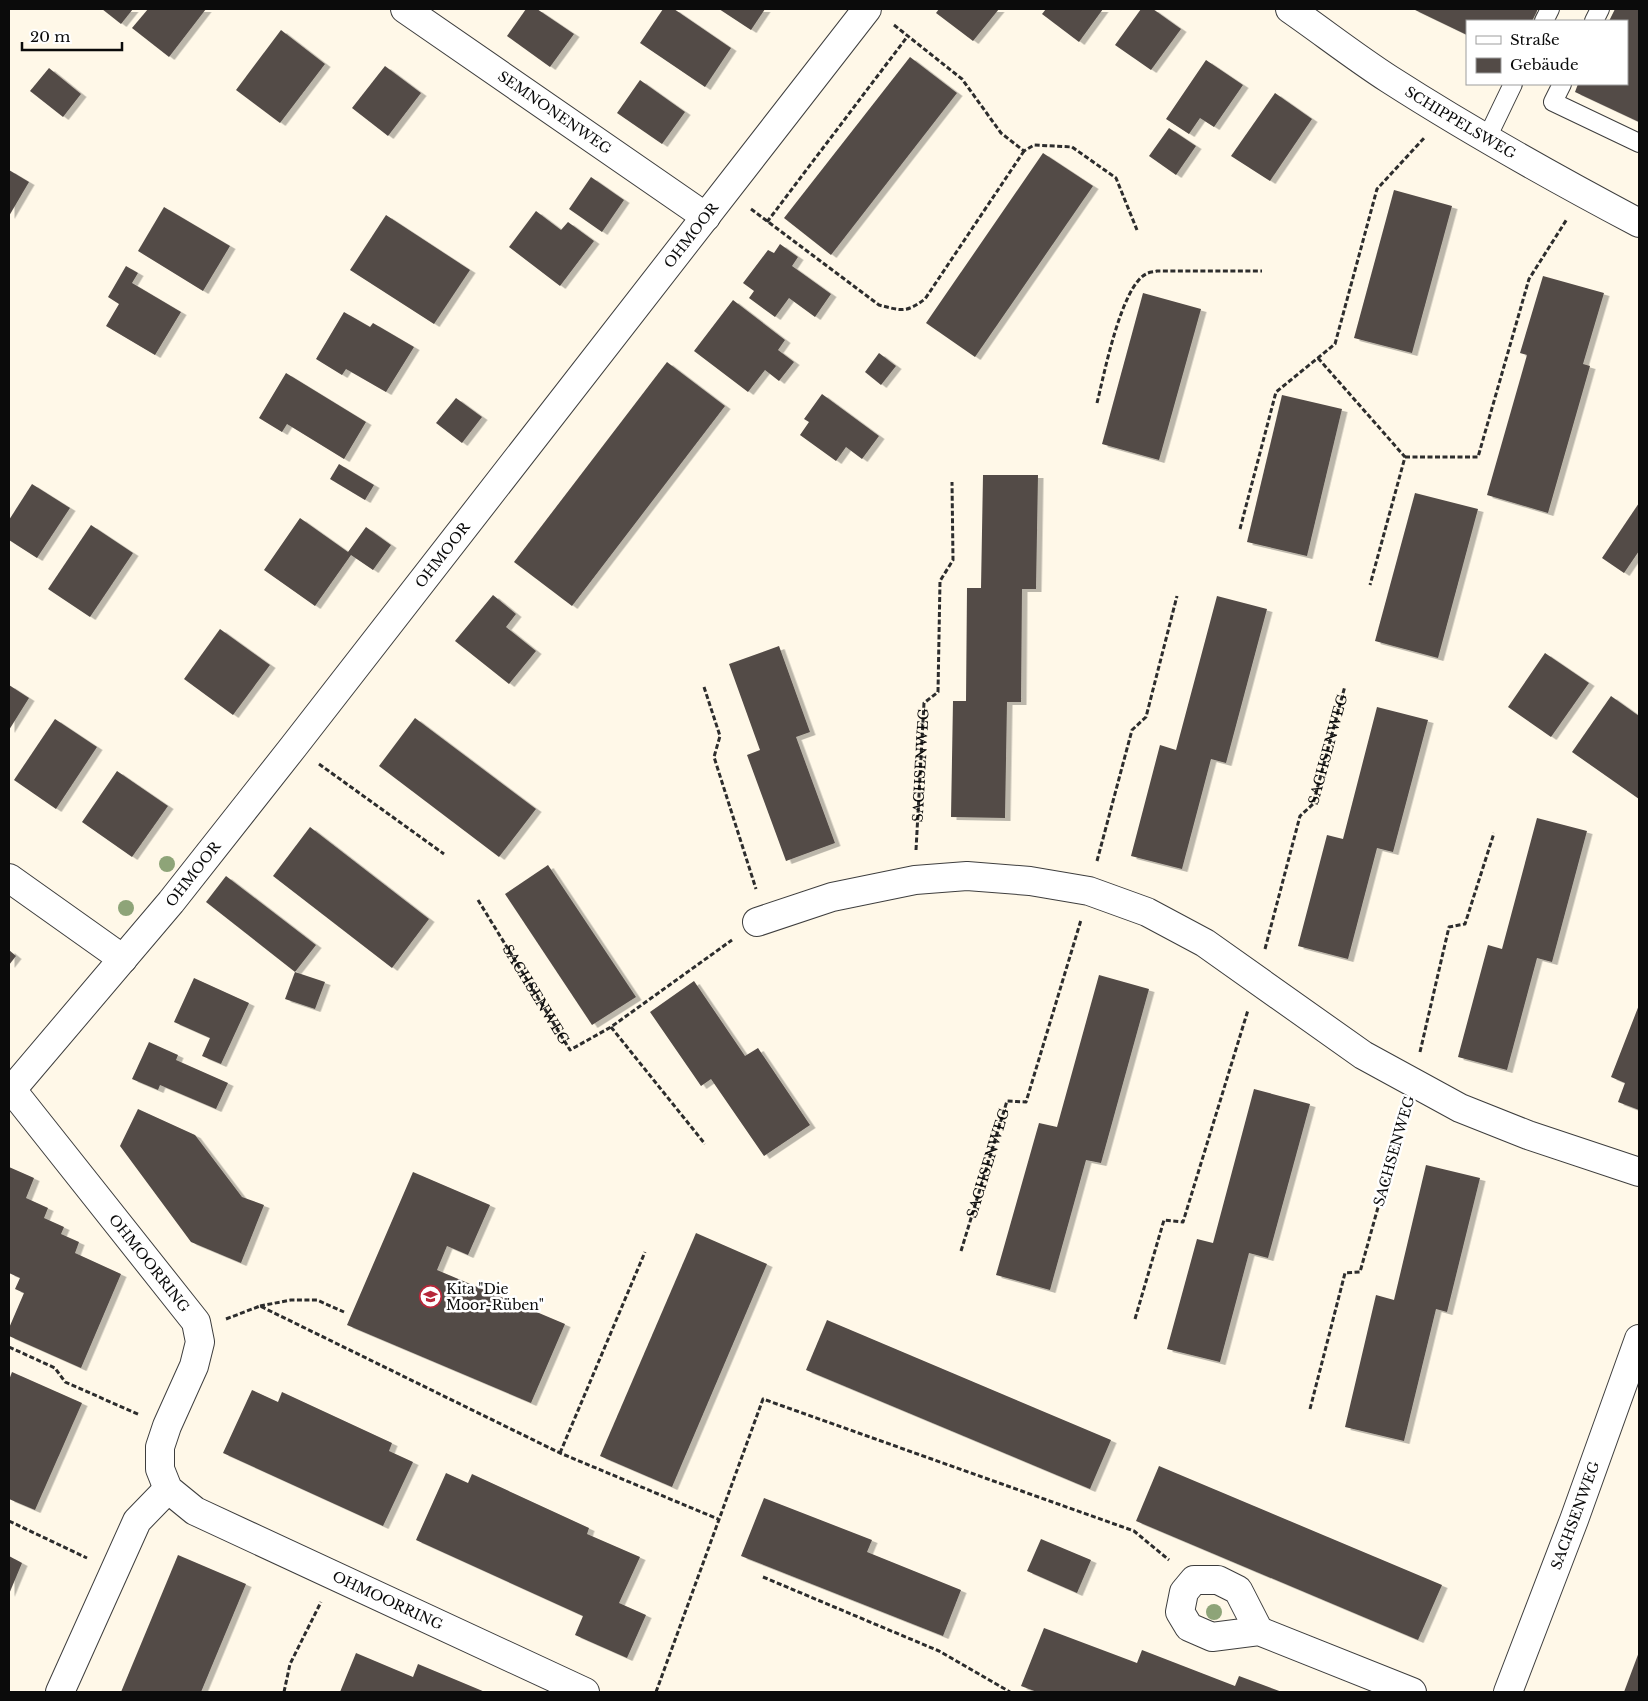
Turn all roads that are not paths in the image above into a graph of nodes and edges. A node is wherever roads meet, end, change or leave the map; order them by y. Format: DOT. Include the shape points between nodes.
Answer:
graph roads {
  1 [pos="405,9"];
  2 [pos="1290,9"];
  3 [pos="877,14"];
  4 [pos="1513,85"];
  5 [pos="1562,85"];
  6 [pos="1487,138"];
  7 [pos="1639,143"];
  8 [pos="706,217"];
  9 [pos="1639,223"];
  10 [pos="9,878"];
  11 [pos="761,921"];
  12 [pos="123,959"];
  13 [pos="11,1091"];
  14 [pos="1639,1172"];
  15 [pos="1639,1339"];
  16 [pos="168,1489"];
  17 [pos="1259,1631"];
  18 [pos="61,1691"];
  19 [pos="585,1692"];
  20 [pos="1412,1692"];
  21 [pos="1508,1692"];
  1 -- 8 [label="street, SEMNONENWEG"];
  2 -- 6 [label="street, SCHIPPELSWEG" via="1388,78"];
  3 -- 8 [label="street, OHMOOR"];
  4 -- 6 [label="lane"];
  5 -- 7 [label="lane" via="1553,102"];
  6 -- 9 [label="street, SCHIPPELSWEG"];
  8 -- 12 [label="street, OHMOOR" via="294,746"];
  10 -- 12 [label="street"];
  11 -- 14 [label="street, SACHSENWEG" via="832,897 915,880 967,876 1030,881 1089,891 1156,917 1205,943 1363,1055 1460,1108 1528,1135"];
  12 -- 13 [label="street, OHMOOR"];
  13 -- 16 [label="street, OHMOORRING" via="196,1322 200,1342 194,1366 160,1447 160,1469"];
  15 -- 21 [label="street, SACHSENWEG"];
  16 -- 18 [label="street" via="137,1521"];
  16 -- 19 [label="street, OHMOORRING" via="195,1512"];
  17 -- 17 [label="street" via="1238,1590 1218,1580 1194,1580 1184,1592 1180,1612 1189,1627 1212,1637"];
  17 -- 20 [label="street"];
}
